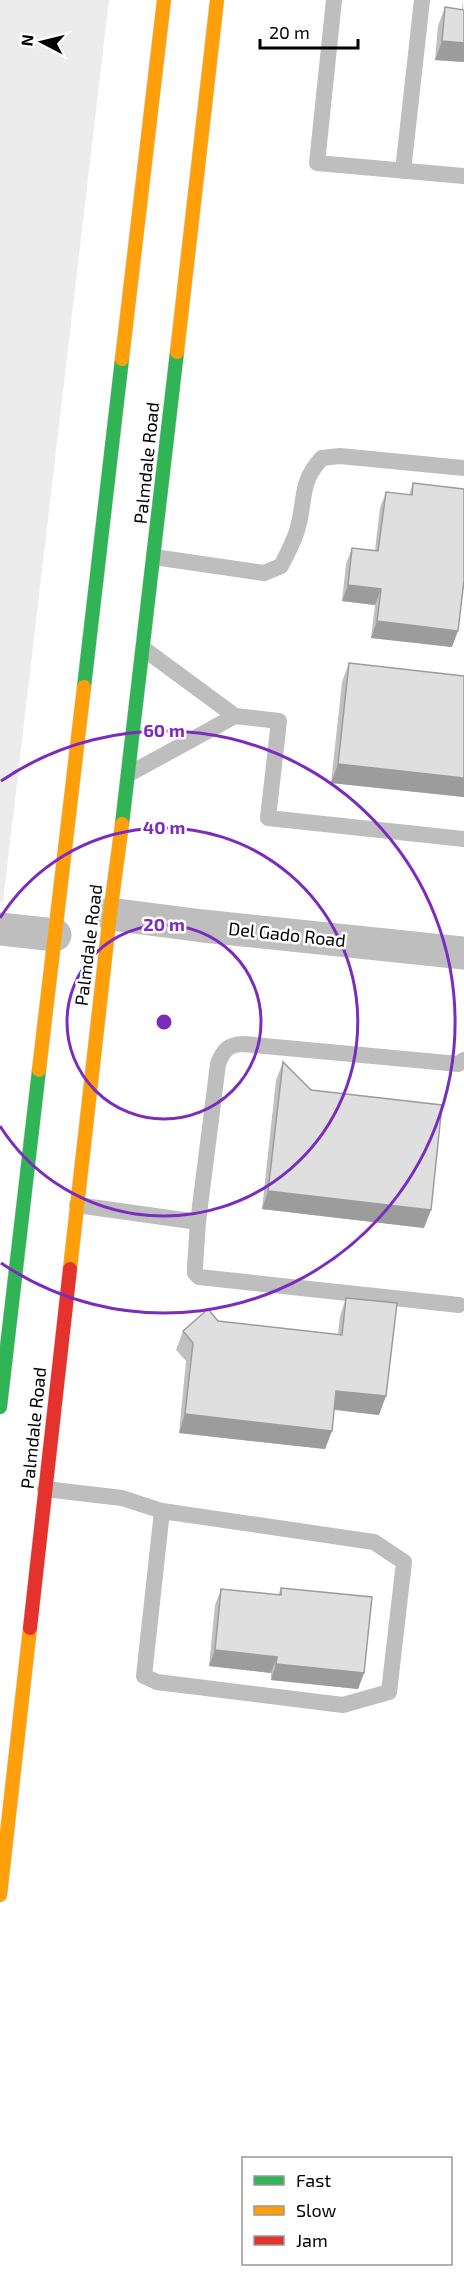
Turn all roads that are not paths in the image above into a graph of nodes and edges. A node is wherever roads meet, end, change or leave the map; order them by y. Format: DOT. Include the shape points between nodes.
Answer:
graph roads {
  1 [pos="164,0"];
  2 [pos="217,0"];
  3 [pos="334,0"];
  4 [pos="422,0"];
  5 [pos="403,171"];
  6 [pos="464,176"];
  7 [pos="464,468"];
  8 [pos="154,557"];
  9 [pos="144,649"];
  10 [pos="235,716"];
  11 [pos="129,774"];
  12 [pos="464,839"];
  13 [pos="110,914"];
  14 [pos="0,929"];
  15 [pos="55,935"];
  16 [pos="464,953"];
  17 [pos="464,1060"];
  18 [pos="77,1205"];
  19 [pos="198,1222"];
  20 [pos="459,1305"];
  21 [pos="2,1378"];
  22 [pos="0,1407"];
  23 [pos="45,1489"];
  24 [pos="162,1511"];
  25 [pos="0,1895"];
  1 -- 15 [label="highway, Palmdale Road"];
  2 -- 8 [label="highway, Palmdale Road"];
  3 -- 5 [label="lane" via="317,163"];
  4 -- 5 [label="lane"];
  5 -- 6 [label="lane"];
  7 -- 8 [label="lane" via="340,456 322,458 310,471 302,494 298,527 281,566 264,573"];
  8 -- 9 [label="highway, Palmdale Road"];
  9 -- 10 [label="lane"];
  9 -- 11 [label="highway, Palmdale Road"];
  10 -- 11 [label="lane"];
  10 -- 12 [label="lane" via="279,721 268,818"];
  11 -- 13 [label="highway, Palmdale Road"];
  13 -- 16 [label="street, Del Gado Road"];
  13 -- 18 [label="highway, Palmdale Road"];
  14 -- 15 [label="street"];
  15 -- 21 [label="highway, Palmdale Road"];
  17 -- 19 [label="lane" via="458,1064 244,1044 228,1047 218,1064"];
  18 -- 19 [label="lane"];
  18 -- 23 [label="highway, Palmdale Road"];
  19 -- 20 [label="lane" via="195,1273 199,1277"];
  21 -- 22 [label="highway, Palmdale Road"];
  23 -- 24 [label="lane" via="122,1498"];
  23 -- 25 [label="highway, Palmdale Road"];
  24 -- 24 [label="lane" via="144,1676 157,1682 343,1705 389,1692 404,1562 374,1542"];
}
